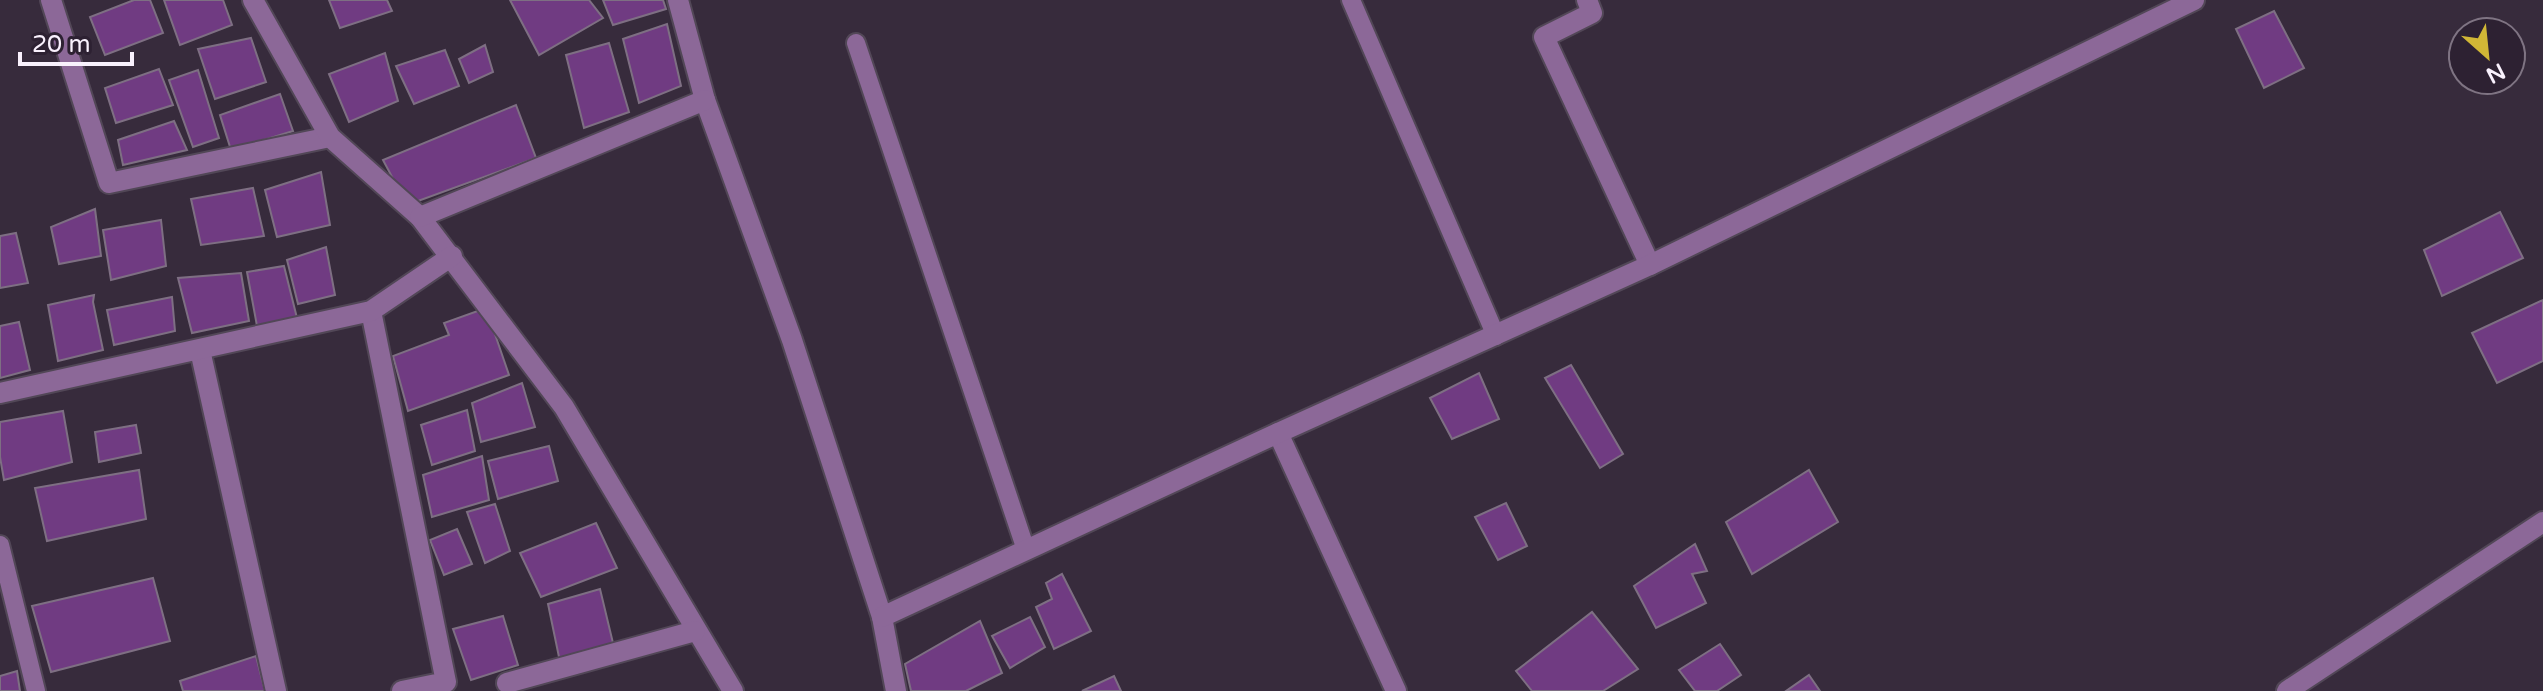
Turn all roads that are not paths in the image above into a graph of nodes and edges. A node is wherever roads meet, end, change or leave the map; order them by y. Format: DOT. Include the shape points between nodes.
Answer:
graph roads {
  1 [pos="51,0"];
  2 [pos="253,0"];
  3 [pos="678,0"];
  4 [pos="1351,0"];
  5 [pos="1587,0"];
  6 [pos="2194,0"];
  7 [pos="856,43"];
  8 [pos="705,100"];
  9 [pos="330,137"];
  10 [pos="420,217"];
  11 [pos="452,256"];
  12 [pos="1650,265"];
  13 [pos="371,311"];
  14 [pos="1496,336"];
  15 [pos="200,350"];
  16 [pos="0,393"];
  17 [pos="1278,433"];
  18 [pos="2543,522"];
  19 [pos="0,545"];
  20 [pos="1026,550"];
  21 [pos="882,617"];
  22 [pos="695,631"];
  23 [pos="507,683"];
  24 [pos="36,691"];
  25 [pos="276,691"];
  26 [pos="402,691"];
  27 [pos="733,691"];
  28 [pos="896,691"];
  29 [pos="1396,691"];
  30 [pos="2287,691"];
  1 -- 9 [label="street" via="109,183"];
  2 -- 9 [label="street"];
  3 -- 8 [label="street"];
  4 -- 14 [label="lane"];
  5 -- 12 [label="street" via="1592,13 1544,37"];
  6 -- 12 [label="street"];
  7 -- 20 [label="lane"];
  8 -- 10 [label="street"];
  8 -- 21 [label="street" via="792,340"];
  9 -- 10 [label="street"];
  10 -- 11 [label="street"];
  11 -- 13 [label="street"];
  11 -- 22 [label="street" via="564,407"];
  12 -- 14 [label="street"];
  13 -- 15 [label="street"];
  13 -- 26 [label="street" via="446,682"];
  14 -- 17 [label="street"];
  15 -- 16 [label="street"];
  15 -- 25 [label="street"];
  17 -- 20 [label="street"];
  17 -- 29 [label="street"];
  18 -- 30 [label="street"];
  19 -- 24 [label="lane"];
  20 -- 21 [label="street"];
  21 -- 28 [label="street"];
  22 -- 23 [label="street"];
  22 -- 27 [label="street"];
}
